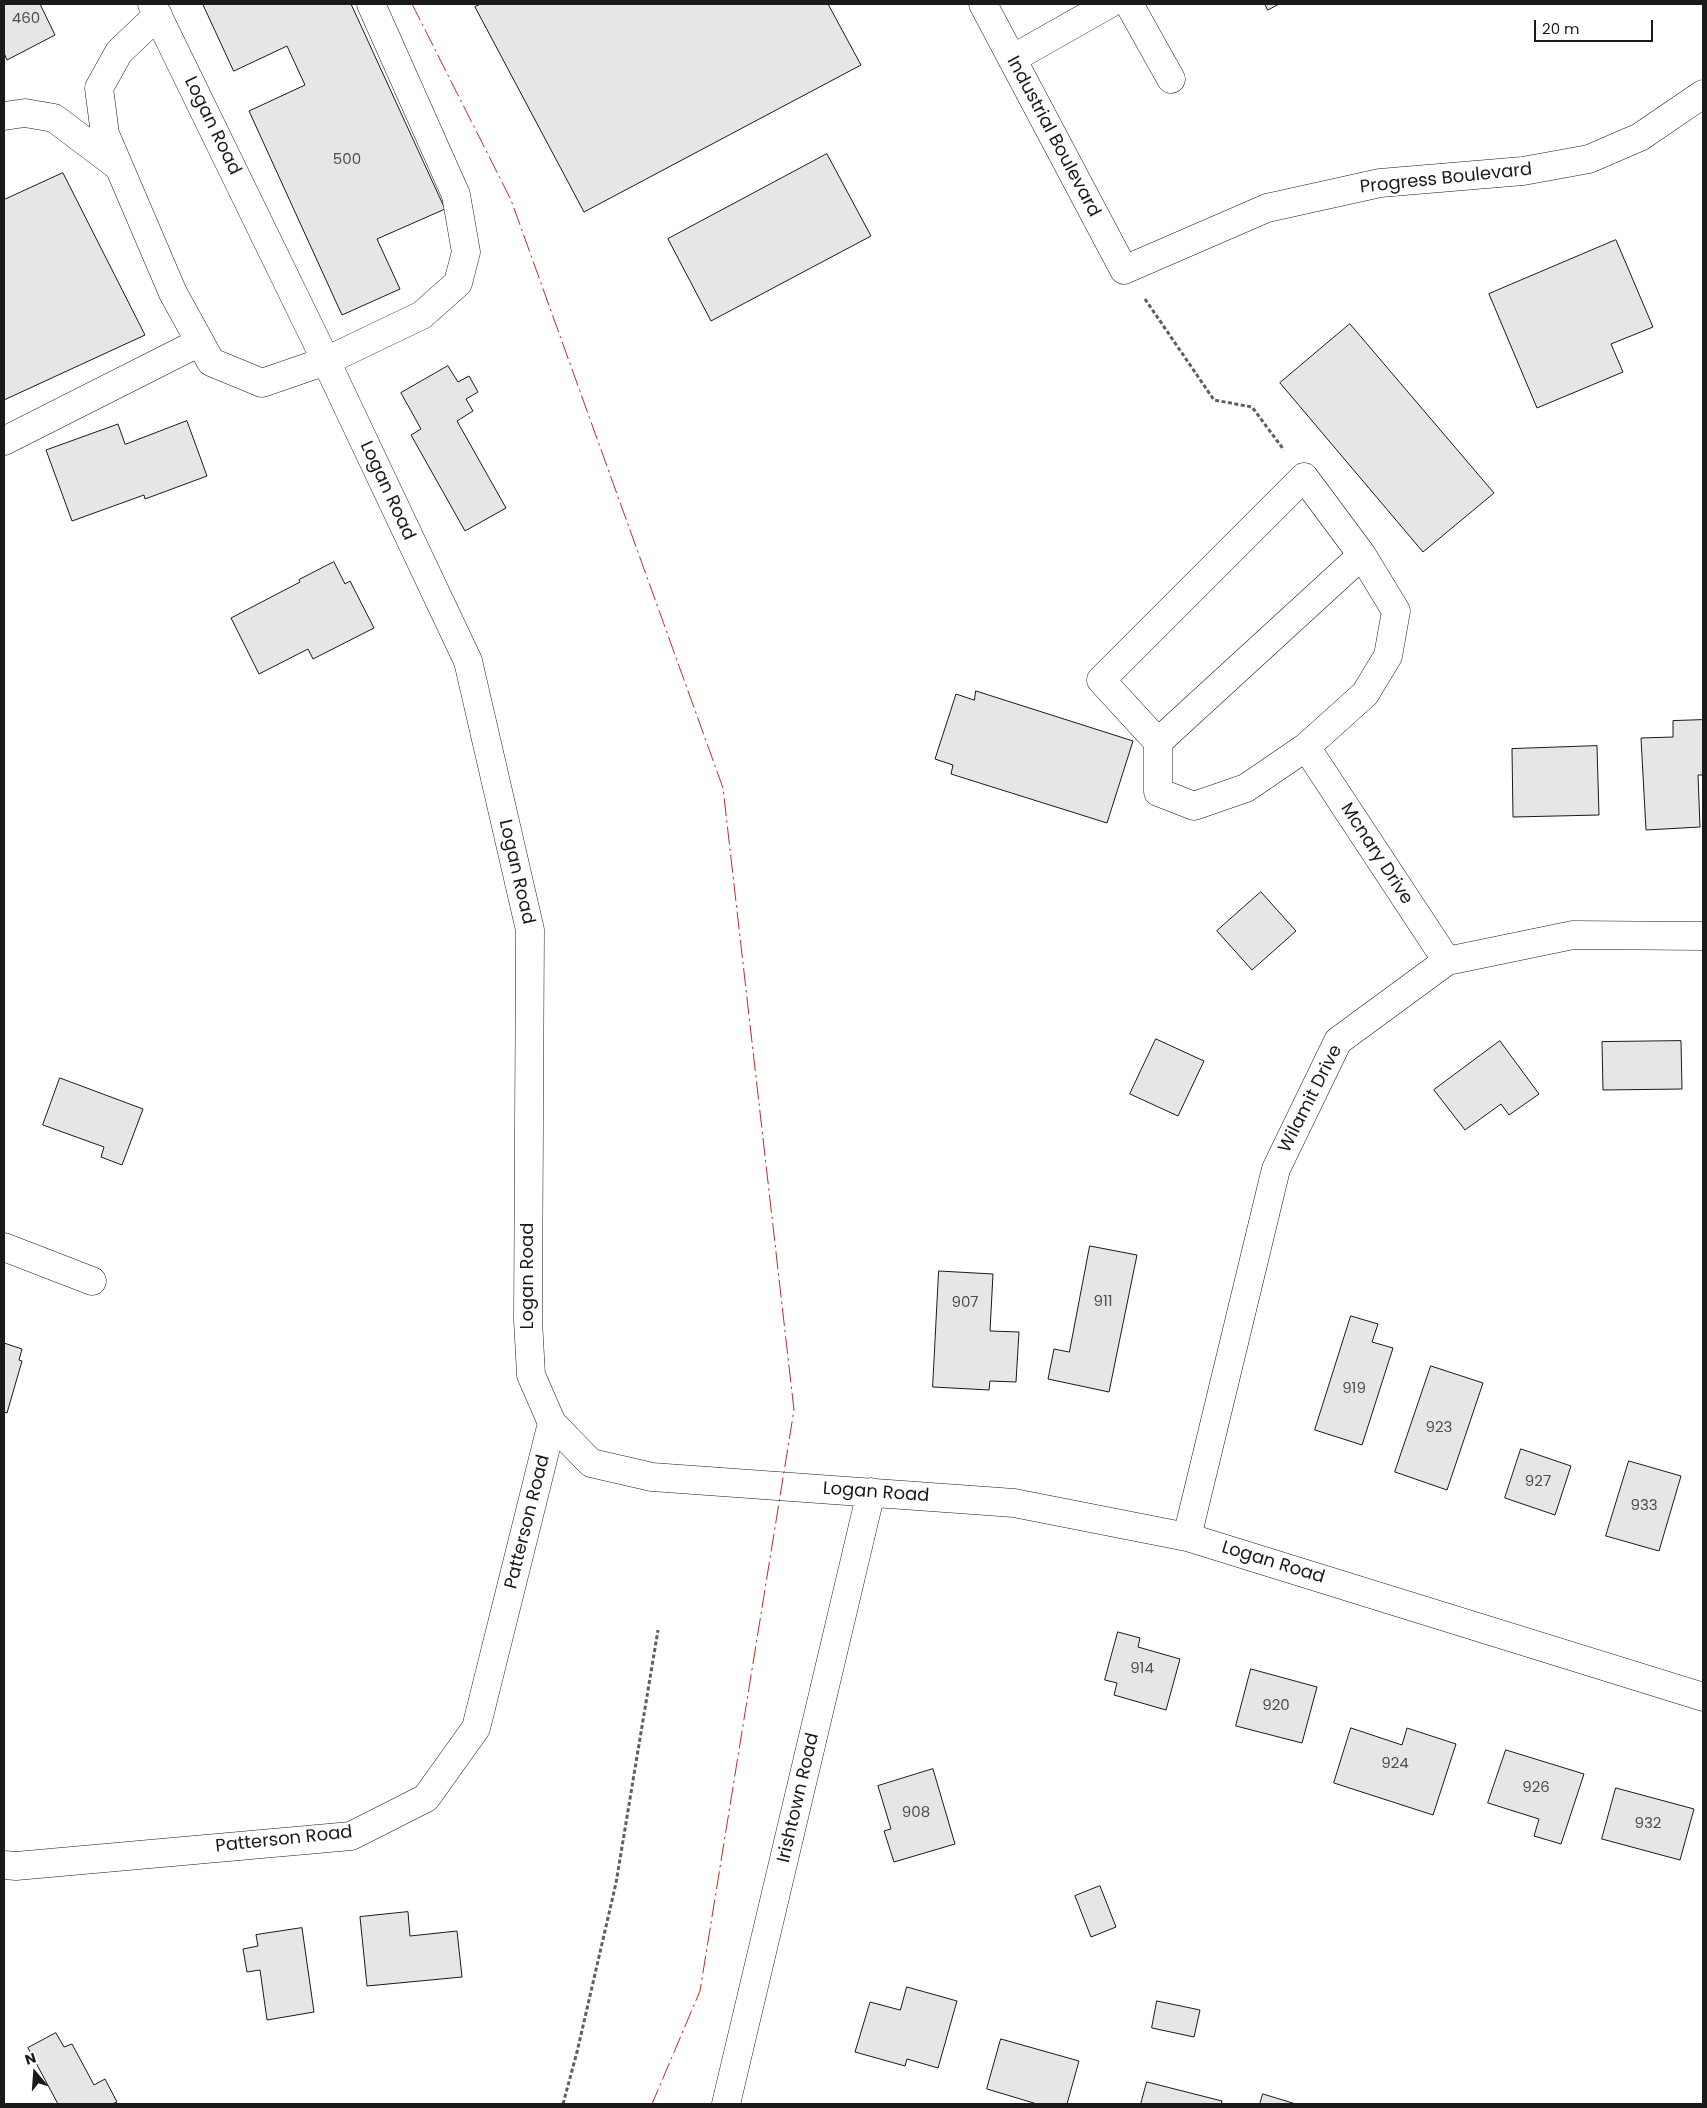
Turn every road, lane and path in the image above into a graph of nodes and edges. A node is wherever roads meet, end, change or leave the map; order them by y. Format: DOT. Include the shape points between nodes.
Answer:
graph roads {
  1 [pos="371,4"];
  2 [pos="983,4"];
  3 [pos="1109,4"];
  4 [pos="1128,4"];
  5 [pos="155,9"];
  6 [pos="1012,59"];
  7 [pos="1171,79"];
  8 [pos="1703,94"];
  9 [pos="4,116"];
  10 [pos="120,168"];
  11 [pos="1124,270"];
  12 [pos="200,342"];
  13 [pos="326,361"];
  14 [pos="4,441"];
  15 [pos="1304,477"];
  16 [pos="1362,555"];
  17 [pos="1158,742"];
  18 [pos="1306,748"];
  19 [pos="1703,936"];
  20 [pos="1447,961"];
  21 [pos="4,1247"];
  22 [pos="92,1281"];
  23 [pos="552,1423"];
  24 [pos="871,1492"];
  25 [pos="1187,1537"];
  26 [pos="658,1630"];
  27 [pos="1703,1698"];
  28 [pos="4,1865"];
  29 [pos="563,2104"];
  30 [pos="726,2104"];
  1 -- 13 [label="street" via="456,195 466,252 458,283 422,315"];
  2 -- 6 [label="street, Industrial Boulevard"];
  3 -- 6 [label="street"];
  4 -- 7 [label="street"];
  5 -- 10 [label="street" via="119,52 99,88 105,134"];
  5 -- 13 [label="street, Logan Road"];
  6 -- 11 [label="street, Industrial Boulevard"];
  8 -- 11 [label="street, Progress Boulevard" via="1640,138 1589,159 1524,171 1380,183 1267,208"];
  9 -- 10 [label="street" via="25,113 54,118"];
  10 -- 12 [label="street" via="173,293"];
  11 -- 15 [label="path" via="1214,400 1252,408"];
  12 -- 13 [label="street" via="211,362 262,383"];
  12 -- 14 [label="street"];
  13 -- 23 [label="street, Logan Road" via="468,661 530,930 528,1320 531,1375"];
  15 -- 16 [label="street"];
  15 -- 17 [label="street" via="1101,680"];
  16 -- 17 [label="street"];
  16 -- 18 [label="street" via="1396,611 1388,656 1365,694"];
  17 -- 18 [label="street" via="1158,792 1194,806 1246,788"];
  18 -- 20 [label="street, Mcnary Drive"];
  19 -- 20 [label="street, Wilamit Drive" via="1573,935"];
  20 -- 25 [label="street, Wilamit Drive" via="1338,1041 1276,1169"];
  21 -- 22 [label="street"];
  23 -- 24 [label="street, Logan Road" via="591,1464 643,1475"];
  23 -- 28 [label="street, Patterson Road" via="476,1728 426,1798 351,1836"];
  24 -- 25 [label="street, Logan Road" via="1014,1503"];
  24 -- 30 [label="street, Irishtown Road"];
  25 -- 27 [label="street, Logan Road"];
  26 -- 29 [label="path" via="616,1884"];
}
